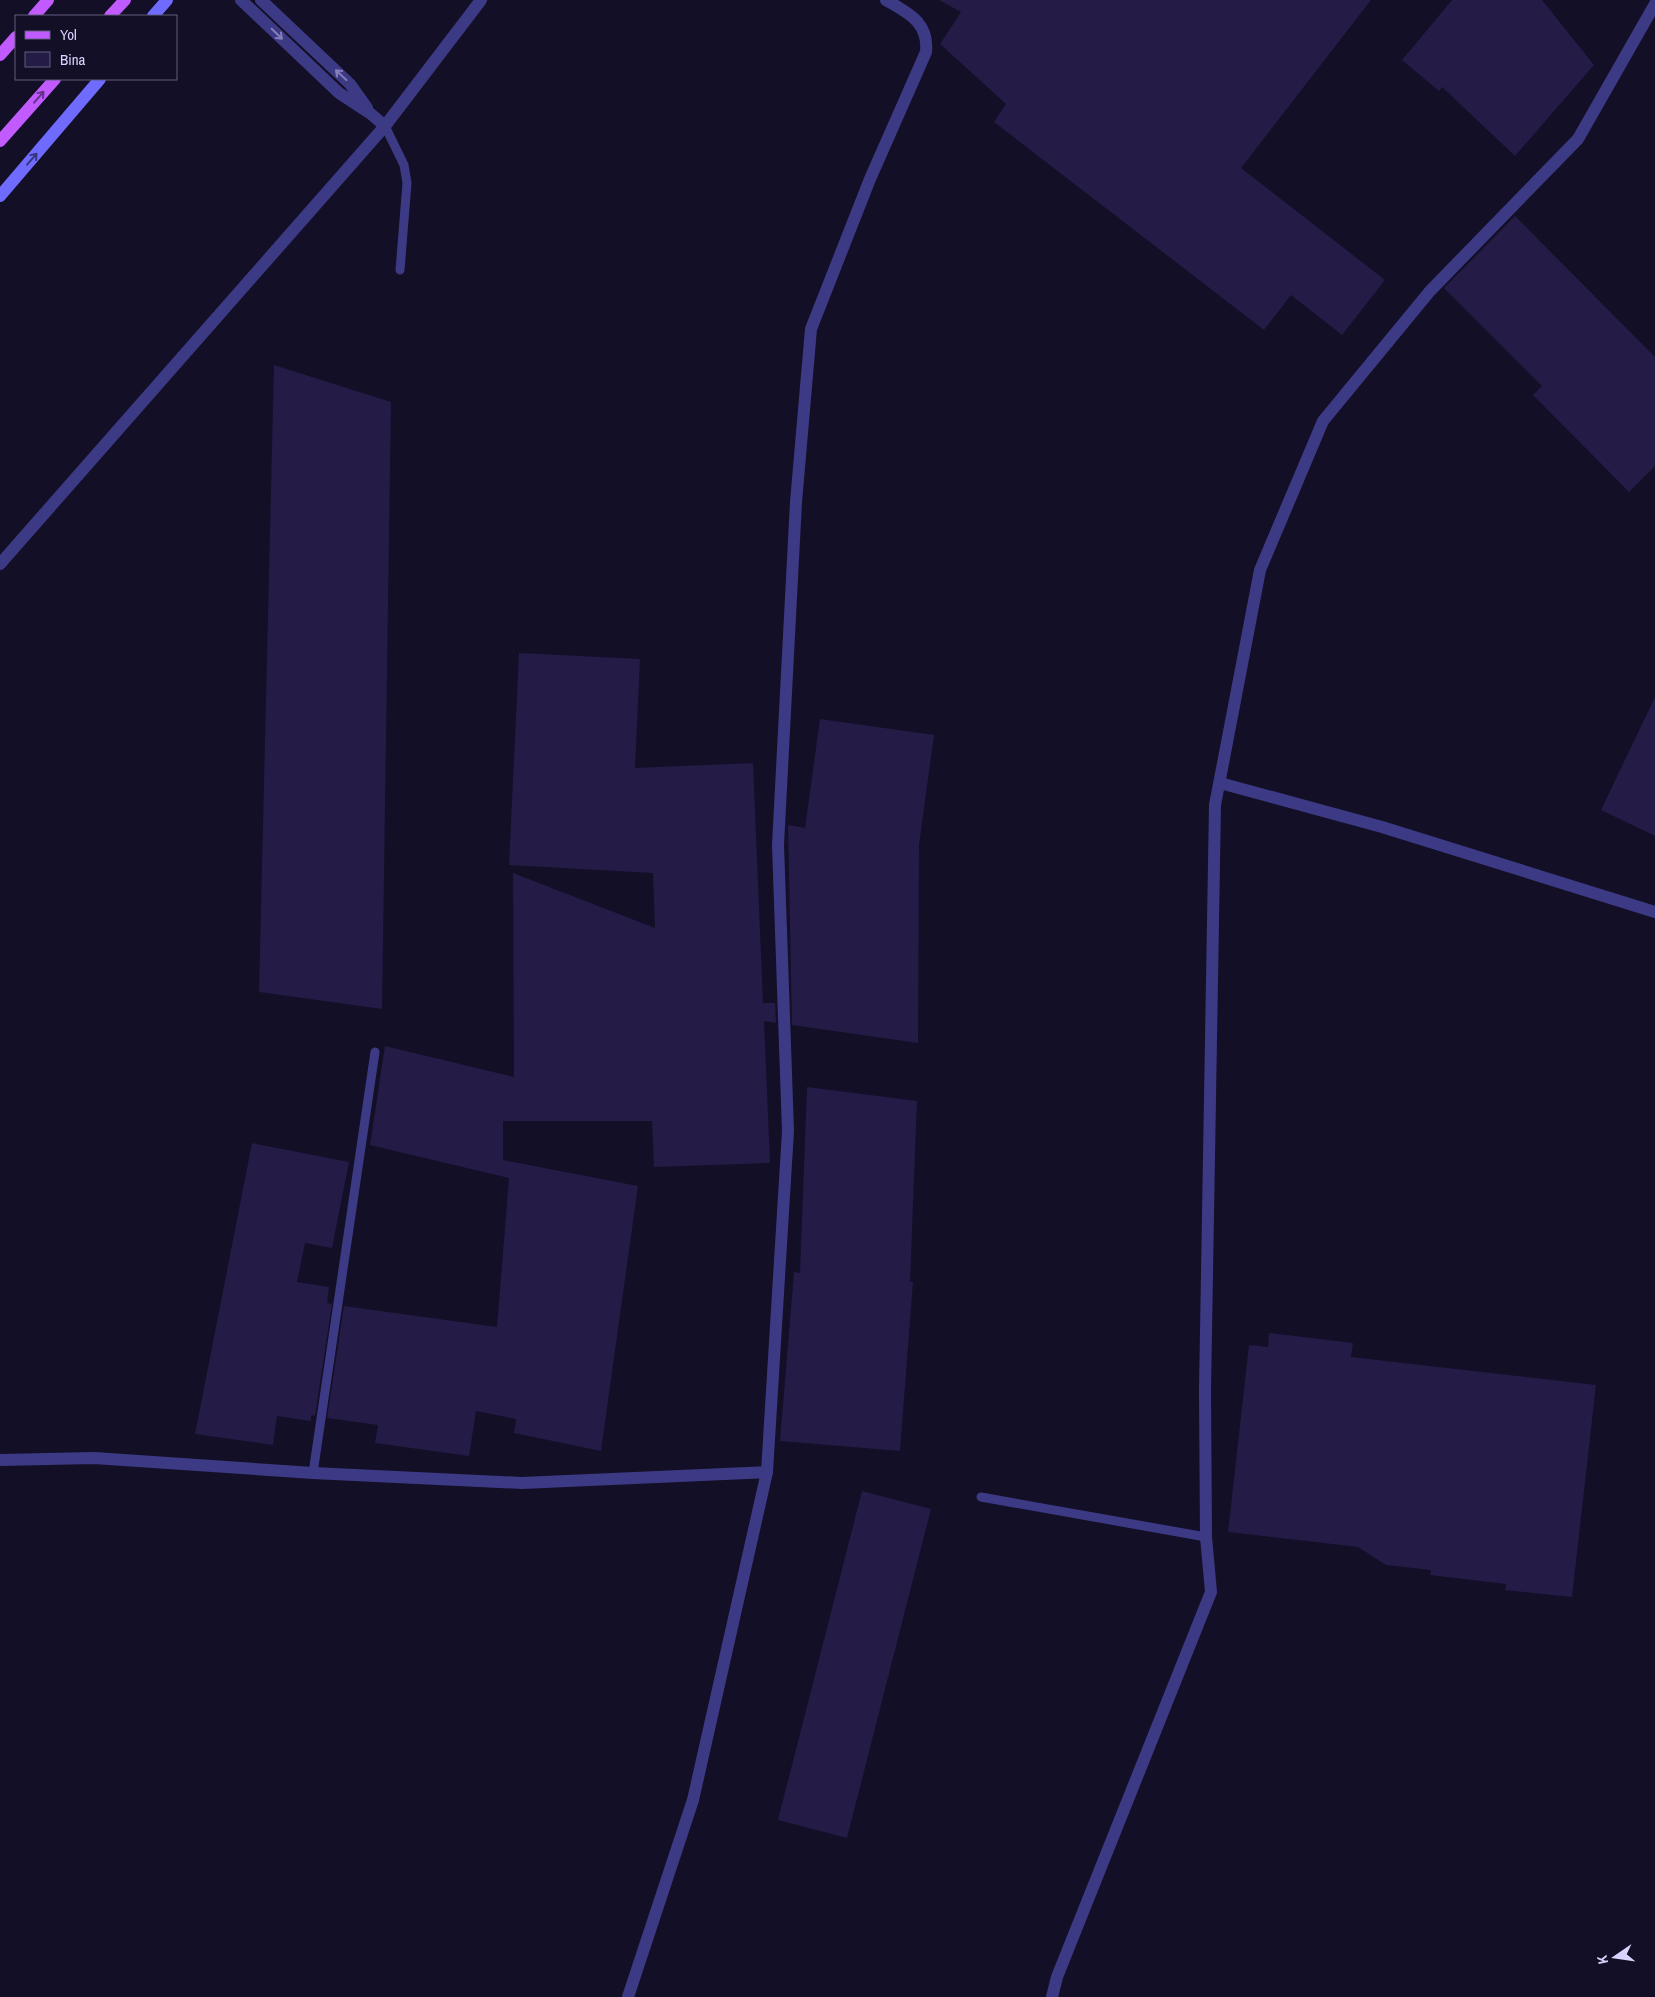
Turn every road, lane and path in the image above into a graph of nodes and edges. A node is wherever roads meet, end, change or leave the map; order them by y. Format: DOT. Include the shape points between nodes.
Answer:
graph roads {
  1 [pos="48,0"];
  2 [pos="125,0"];
  3 [pos="167,0"];
  4 [pos="241,0"];
  5 [pos="262,0"];
  6 [pos="481,0"];
  7 [pos="886,0"];
  8 [pos="1655,4"];
  9 [pos="35,15"];
  10 [pos="111,15"];
  11 [pos="154,15"];
  12 [pos="15,38"];
  13 [pos="0,56"];
  14 [pos="54,80"];
  15 [pos="99,80"];
  16 [pos="371,114"];
  17 [pos="385,126"];
  18 [pos="0,141"];
  19 [pos="0,196"];
  20 [pos="400,270"];
  21 [pos="0,564"];
  22 [pos="1220,783"];
  23 [pos="1655,912"];
  24 [pos="375,1052"];
  25 [pos="0,1460"];
  26 [pos="767,1472"];
  27 [pos="313,1473"];
  28 [pos="981,1497"];
  29 [pos="1206,1537"];
  30 [pos="628,1997"];
  31 [pos="1052,1997"];
  1 -- 9 [label="main road"];
  2 -- 10 [label="main road"];
  3 -- 11 [label="street"];
  4 -- 16 [label="street, one-way" via="339,93"];
  16 -- 5 [label="street, one-way" via="350,84"];
  6 -- 17 [label="street"];
  7 -- 26 [label="street" via="918,21 926,37 926,52 870,179 811,329 796,502 778,846 788,1131"];
  8 -- 22 [label="street" via="1578,139 1430,291 1323,421 1260,570"];
  12 -- 13 [label="main road"];
  18 -- 14 [label="main road, one-way"];
  19 -- 15 [label="street, one-way"];
  16 -- 17 [label="street"];
  17 -- 20 [label="lane" via="404,165 407,183"];
  17 -- 21 [label="street"];
  22 -- 23 [label="street" via="1382,827"];
  22 -- 29 [label="street" via="1216,805 1212,978 1205,1390"];
  24 -- 27 [label="lane"];
  25 -- 27 [label="street" via="94,1458"];
  26 -- 27 [label="street" via="522,1483"];
  26 -- 30 [label="street" via="694,1800"];
  28 -- 29 [label="lane"];
  29 -- 31 [label="street" via="1211,1592 1057,1977"];
}
